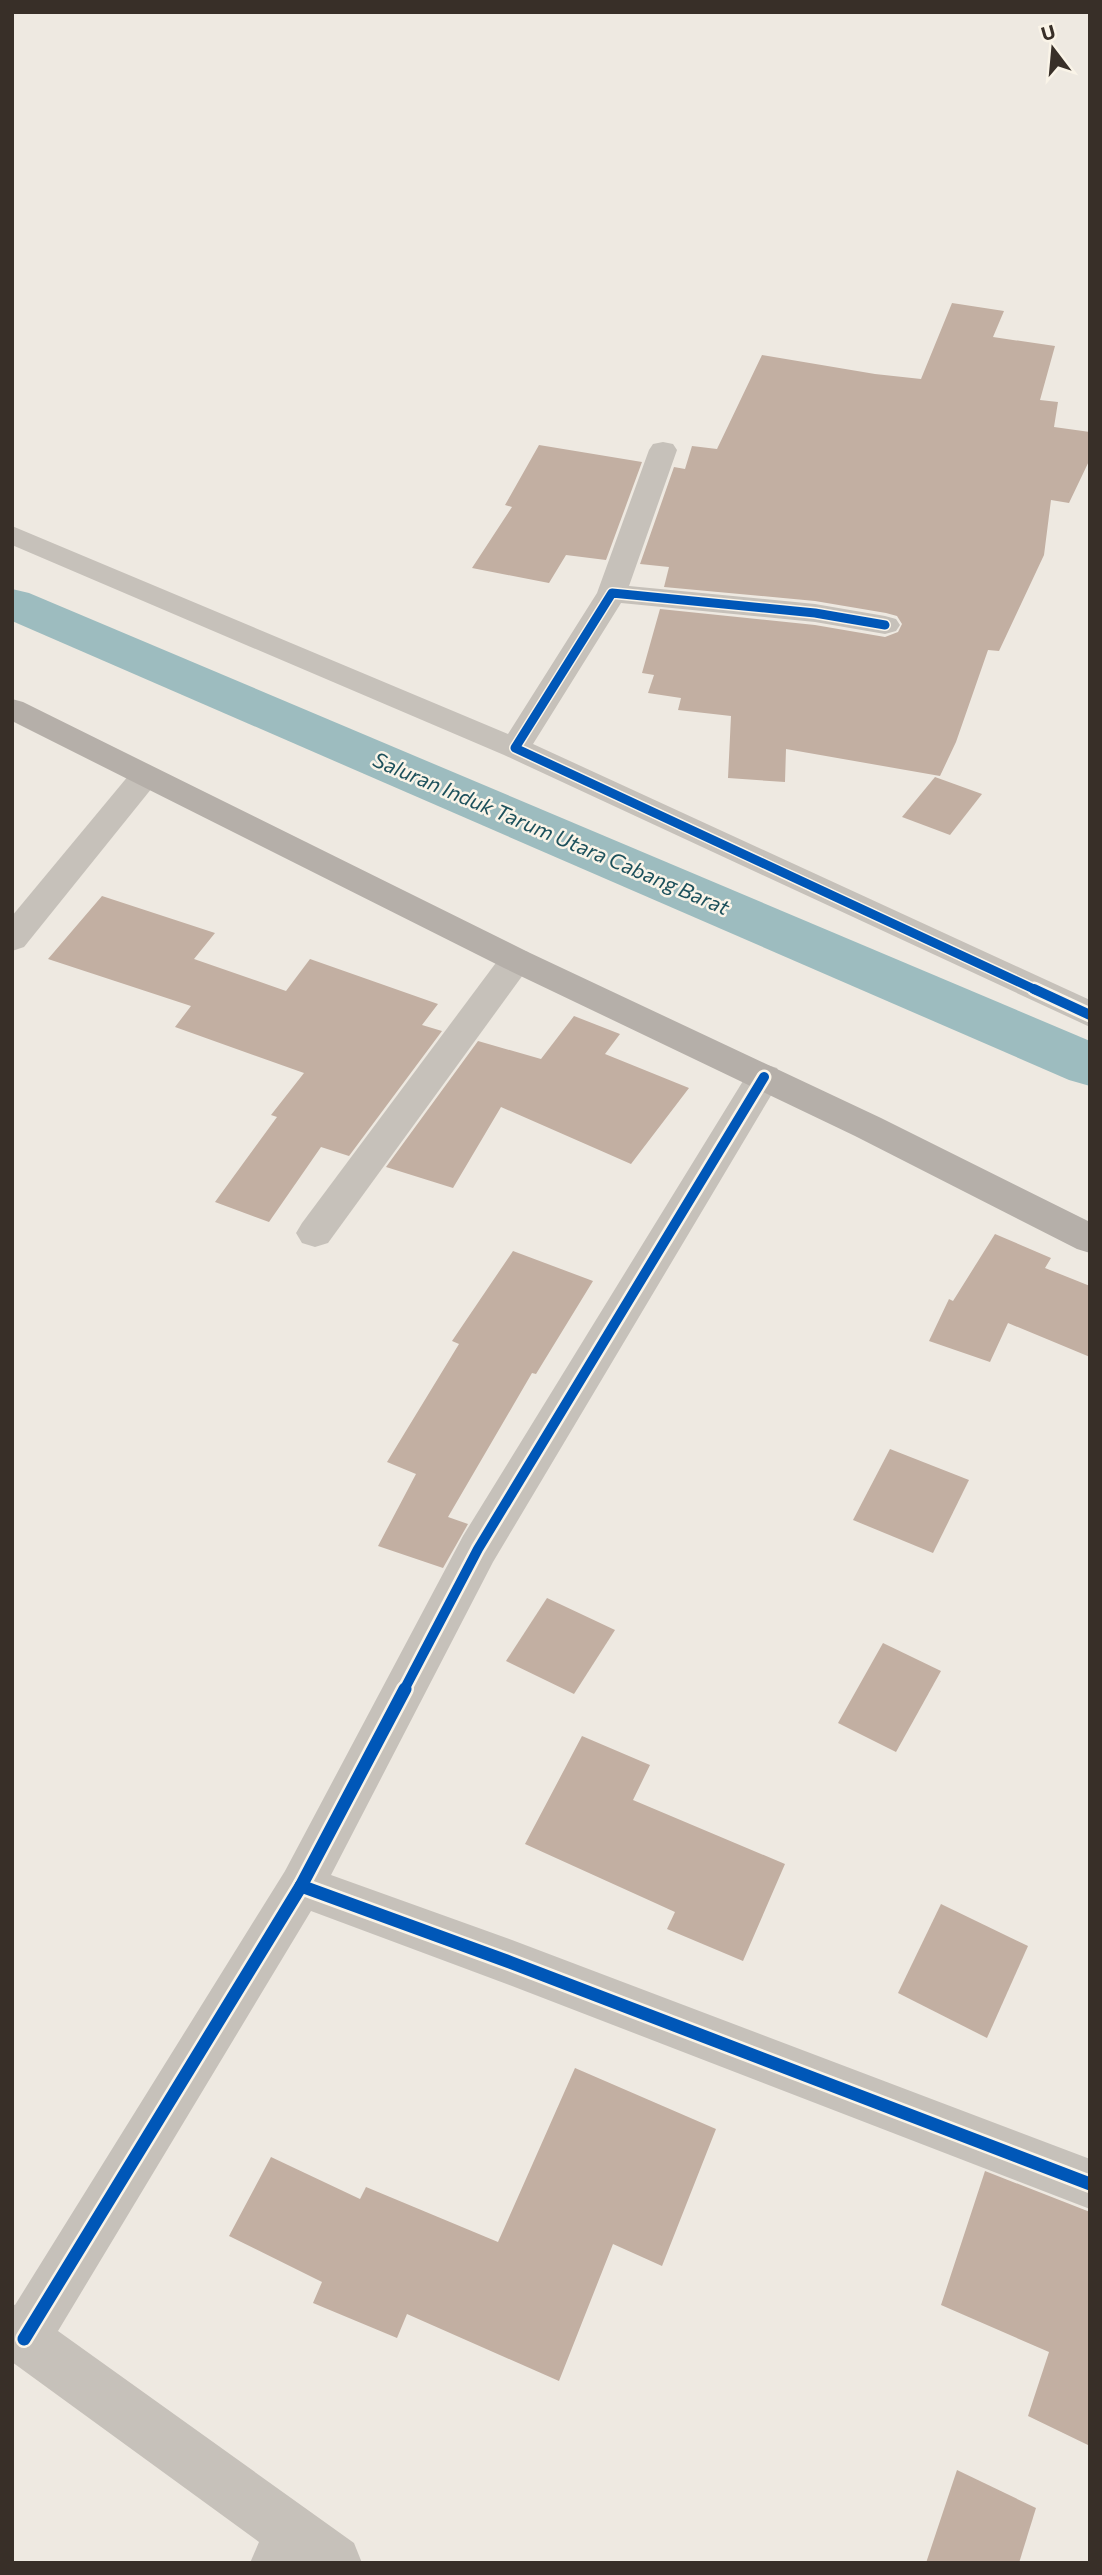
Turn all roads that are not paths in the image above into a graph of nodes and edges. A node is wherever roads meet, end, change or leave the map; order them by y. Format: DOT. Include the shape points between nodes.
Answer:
graph roads {
  1 [pos="663,450"];
  2 [pos="12,534"];
  3 [pos="612,593"];
  4 [pos="885,625"];
  5 [pos="12,709"];
  6 [pos="515,748"];
  7 [pos="145,776"];
  8 [pos="12,939"];
  9 [pos="516,960"];
  10 [pos="1090,1015"];
  11 [pos="764,1077"];
  12 [pos="315,1233"];
  13 [pos="1090,1239"];
  14 [pos="301,1886"];
  15 [pos="1090,2184"];
  16 [pos="18,2335"];
  17 [pos="304,2554"];
  1 -- 3 [label="street"];
  2 -- 6 [label="street"];
  3 -- 4 [label="street" via="815,613"];
  3 -- 6 [label="street"];
  5 -- 7 [label="main road"];
  6 -- 10 [label="street"];
  7 -- 8 [label="street"];
  7 -- 9 [label="main road"];
  9 -- 11 [label="main road"];
  9 -- 12 [label="street"];
  11 -- 13 [label="main road"];
  11 -- 14 [label="street" via="478,1549"];
  14 -- 15 [label="street"];
  14 -- 16 [label="street"];
  16 -- 17 [label="street"];
}
